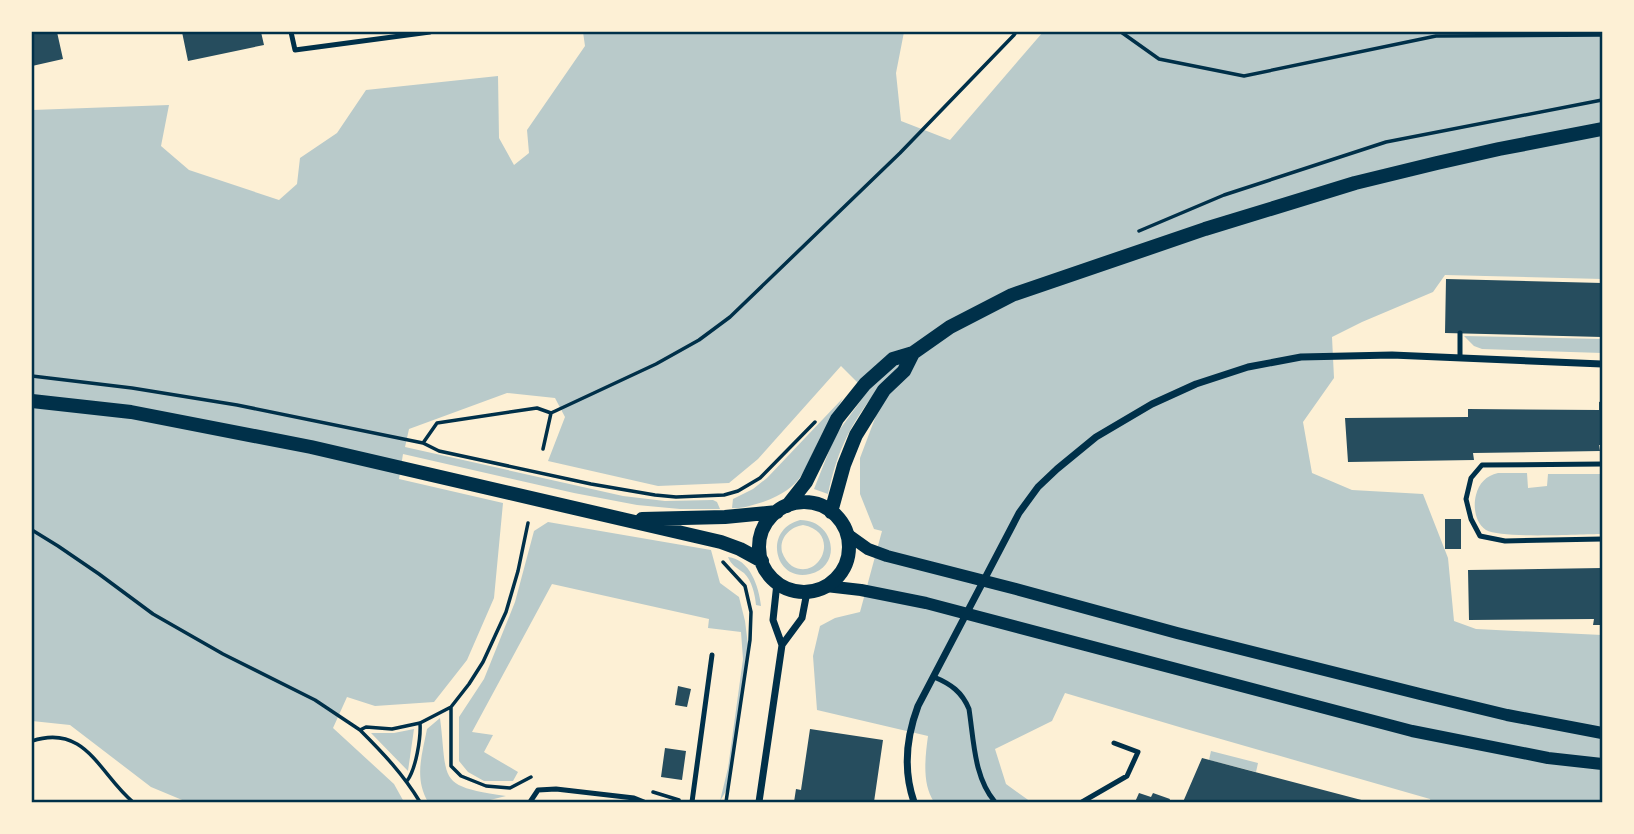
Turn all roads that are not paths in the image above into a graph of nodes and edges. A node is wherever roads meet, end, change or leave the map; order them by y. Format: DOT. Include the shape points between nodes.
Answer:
graph roads {
  1 [pos="290,32"];
  2 [pos="430,32"];
  3 [pos="416,33"];
  4 [pos="1602,130"];
  5 [pos="1460,333"];
  6 [pos="913,353"];
  7 [pos="1460,358"];
  8 [pos="1602,364"];
  9 [pos="32,401"];
  10 [pos="1602,464"];
  11 [pos="782,509"];
  12 [pos="831,512"];
  13 [pos="623,518"];
  14 [pos="847,534"];
  15 [pos="1602,538"];
  16 [pos="762,561"];
  17 [pos="777,583"];
  18 [pos="826,586"];
  19 [pos="807,592"];
  20 [pos="782,645"];
  21 [pos="712,655"];
  22 [pos="934,677"];
  23 [pos="1602,733"];
  24 [pos="1114,743"];
  25 [pos="1602,764"];
  26 [pos="530,803"];
  27 [pos="644,803"];
  28 [pos="692,803"];
  29 [pos="759,803"];
  30 [pos="914,803"];
  31 [pos="995,803"];
  32 [pos="1082,803"];
  1 -- 3 [label="lane" via="295,50"];
  2 -- 3 [label="lane"];
  4 -- 6 [label="main road" via="1392,173 1205,229 1012,295 950,327"];
  5 -- 7 [label="lane"];
  6 -- 11 [label="main road" via="893,359 864,384 837,419 806,482"];
  6 -- 12 [label="main road" via="856,435"];
  7 -- 8 [label="street"];
  7 -- 22 [label="street" via="1301,357 1248,367 1152,404 1096,438 1038,487 1019,513"];
  9 -- 13 [label="main road" via="204,425"];
  10 -- 15 [label="lane" via="1482,465 1471,478 1466,499 1480,537 1505,541"];
  11 -- 12 [label="main road" via="810,503"];
  11 -- 13 [label="main road" via="725,517"];
  11 -- 16 [label="main road" via="762,534"];
  12 -- 14 [label="main road"];
  13 -- 16 [label="main road" via="722,542"];
  14 -- 18 [label="main road" via="847,560 841,573"];
  14 -- 23 [label="street" via="887,556 1190,636 1507,715"];
  16 -- 17 [label="main road"];
  17 -- 19 [label="main road"];
  17 -- 20 [label="street" via="773,620"];
  18 -- 19 [label="main road"];
  18 -- 25 [label="street" via="926,603 1412,731"];
  19 -- 20 [label="street" via="802,618"];
  20 -- 29 [label="street"];
  21 -- 28 [label="lane"];
  22 -- 30 [label="street" via="910,727 907,767"];
  22 -- 31 [label="lane" via="957,689 965,699 981,779"];
  24 -- 32 [label="lane" via="1138,752 1127,776"];
  26 -- 27 [label="lane" via="538,790 556,789"];
}
